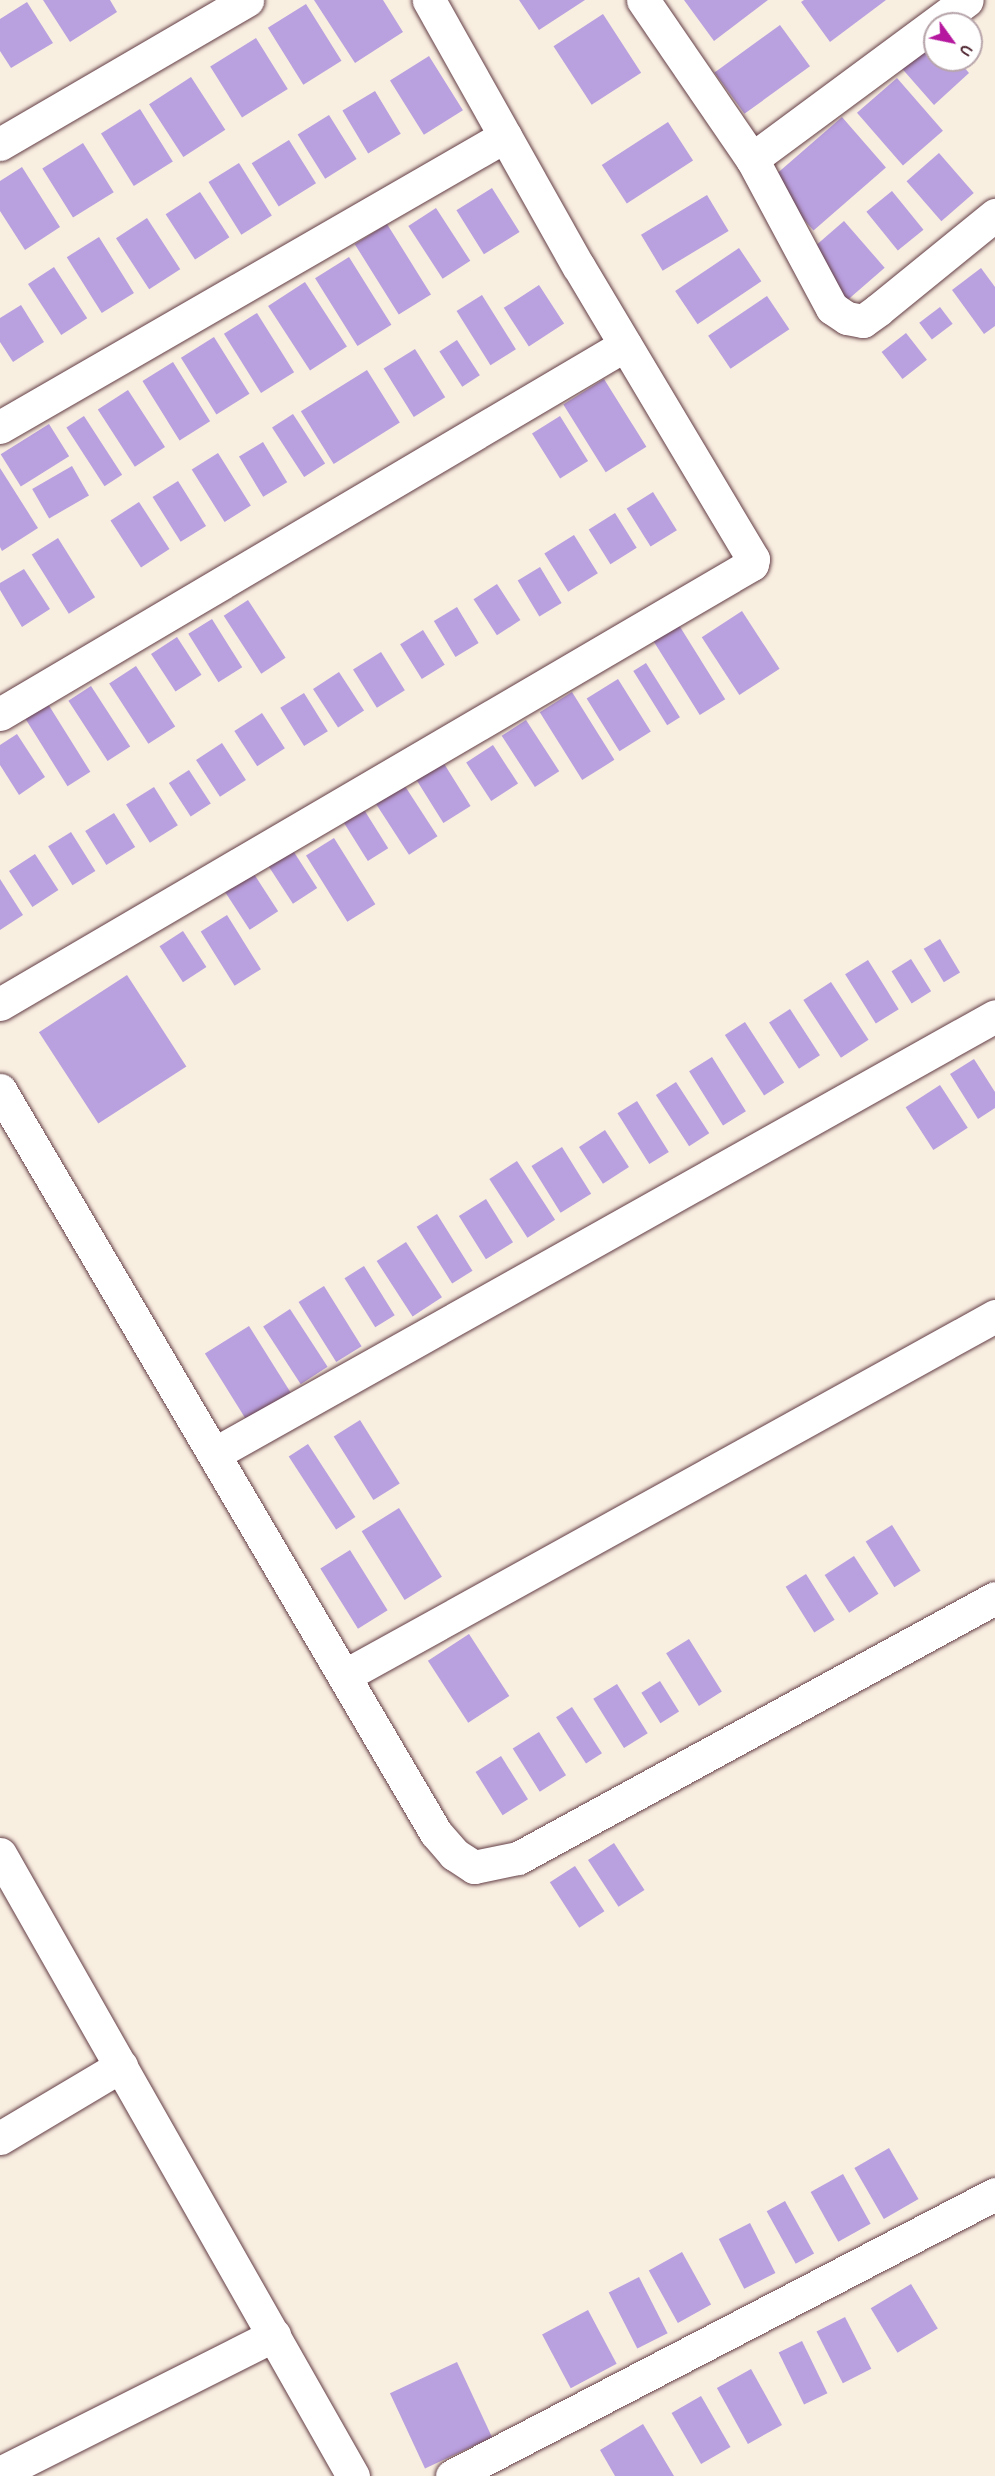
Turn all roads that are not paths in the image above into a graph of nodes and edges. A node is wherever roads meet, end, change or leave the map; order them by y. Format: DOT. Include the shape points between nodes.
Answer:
graph roads {
  1 [pos="247,0"];
  2 [pos="429,0"];
  3 [pos="967,0"];
  4 [pos="648,2"];
  5 [pos="505,136"];
  6 [pos="0,144"];
  7 [pos="752,159"];
  8 [pos="995,215"];
  9 [pos="625,345"];
  10 [pos="0,427"];
  11 [pos="0,714"];
  12 [pos="0,1004"];
  13 [pos="995,1016"];
  14 [pos="0,1090"];
  15 [pos="995,1316"];
  16 [pos="214,1454"];
  17 [pos="995,1598"];
  18 [pos="344,1676"];
  19 [pos="0,1854"];
  20 [pos="120,2066"];
  21 [pos="0,2138"];
  22 [pos="995,2194"];
  23 [pos="274,2335"];
  24 [pos="0,2473"];
  25 [pos="353,2476"];
  26 [pos="452,2476"];
  1 -- 6 [label="street"];
  2 -- 5 [label="street"];
  3 -- 7 [label="street"];
  4 -- 7 [label="street"];
  5 -- 9 [label="street"];
  5 -- 10 [label="street"];
  7 -- 8 [label="street" via="832,308 847,318 863,321"];
  9 -- 11 [label="street"];
  9 -- 12 [label="street" via="753,559 752,564"];
  13 -- 16 [label="street"];
  14 -- 16 [label="street"];
  15 -- 18 [label="street"];
  16 -- 18 [label="street"];
  17 -- 18 [label="street" via="518,1858 474,1867 454,1854 436,1833"];
  19 -- 20 [label="street"];
  20 -- 21 [label="street"];
  20 -- 23 [label="street"];
  22 -- 26 [label="street"];
  23 -- 24 [label="street"];
  23 -- 25 [label="street"];
}
